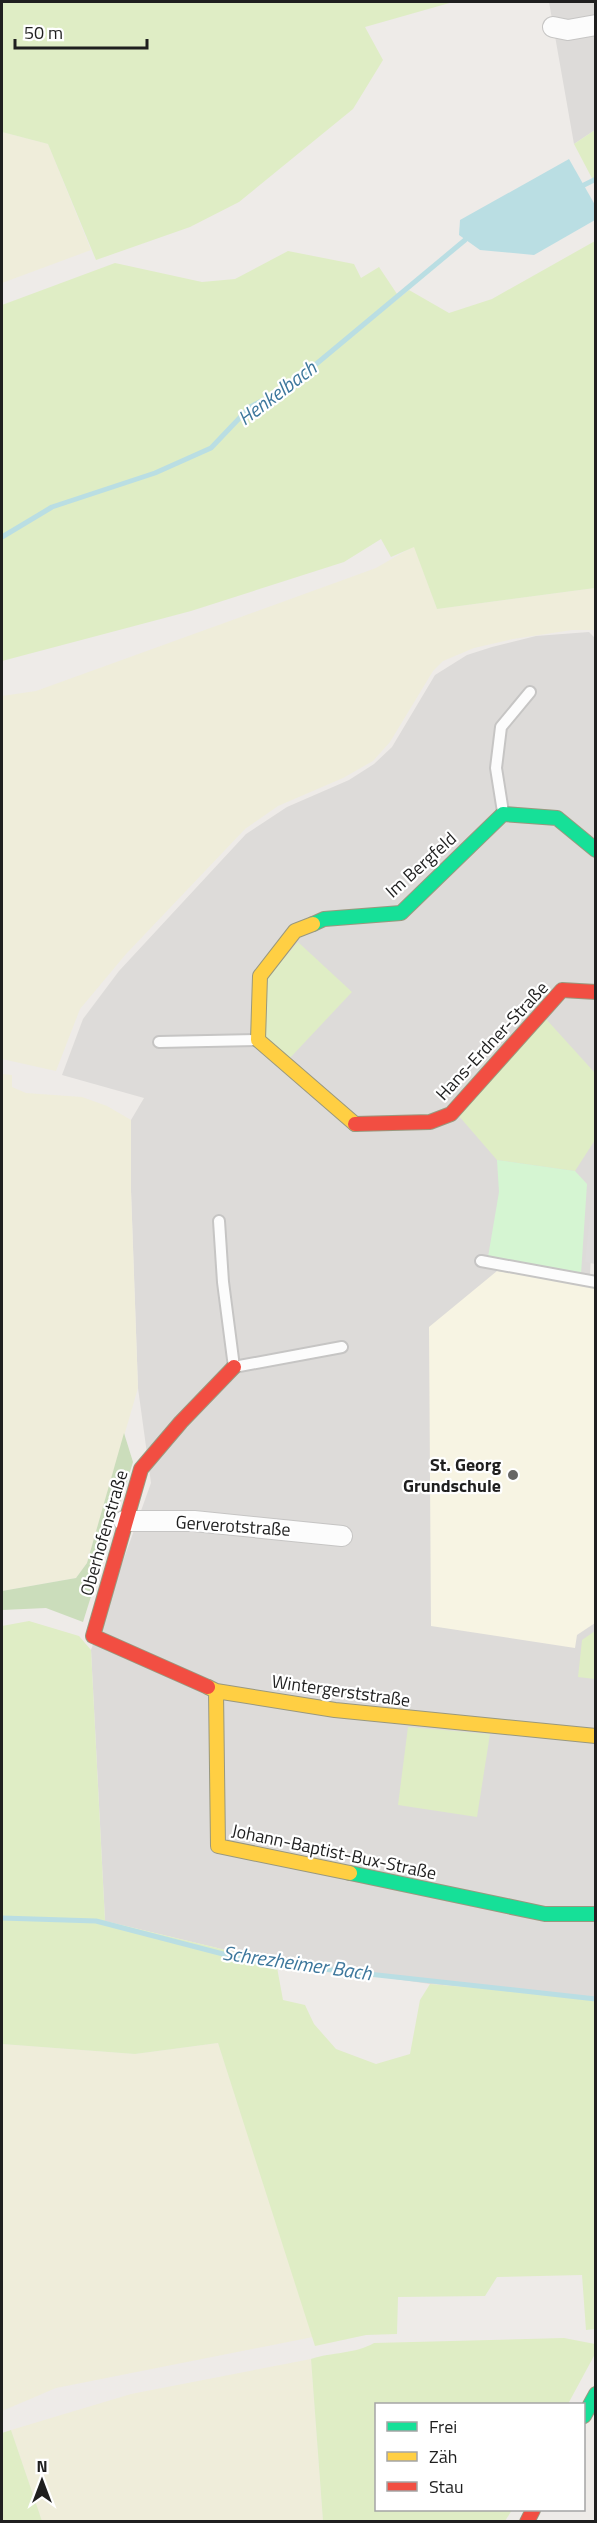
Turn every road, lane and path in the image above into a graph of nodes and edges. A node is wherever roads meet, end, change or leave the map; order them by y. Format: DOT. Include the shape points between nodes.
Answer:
graph roads {
  1 [pos="596,25"];
  2 [pos="553,27"];
  3 [pos="530,692"];
  4 [pos="503,814"];
  5 [pos="596,850"];
  6 [pos="596,992"];
  7 [pos="258,1040"];
  8 [pos="159,1042"];
  9 [pos="219,1221"];
  10 [pos="481,1261"];
  11 [pos="596,1282"];
  12 [pos="342,1347"];
  13 [pos="234,1367"];
  14 [pos="124,1521"];
  15 [pos="342,1536"];
  16 [pos="93,1636"];
  17 [pos="216,1690"];
  18 [pos="596,1736"];
  19 [pos="596,1914"];
  20 [pos="596,2394"];
  21 [pos="585,2414"];
  1 -- 2 [label="street" via="568,30"];
  3 -- 4 [label="lane" via="501,727 496,768"];
  4 -- 5 [label="street" via="557,818"];
  4 -- 7 [label="street, Im Bergfeld" via="400,913 324,919 295,932 260,976"];
  6 -- 7 [label="street, Hans-Erdner-Straße" via="562,990 451,1114 430,1122 355,1124"];
  7 -- 8 [label="lane"];
  9 -- 13 [label="lane"];
  10 -- 11 [label="lane"];
  12 -- 13 [label="lane"];
  13 -- 14 [label="street, Oberhofenstraße" via="141,1468"];
  14 -- 15 [label="street, Gerverotstraße" via="194,1521"];
  14 -- 16 [label="street, Oberhofenstraße"];
  16 -- 17 [label="street, Wintergerststraße"];
  17 -- 18 [label="street, Wintergerststraße" via="335,1710"];
  17 -- 19 [label="street, Johann-Baptist-Bux-Straße" via="218,1846 545,1914"];
  20 -- 21 [label="street"];
}
